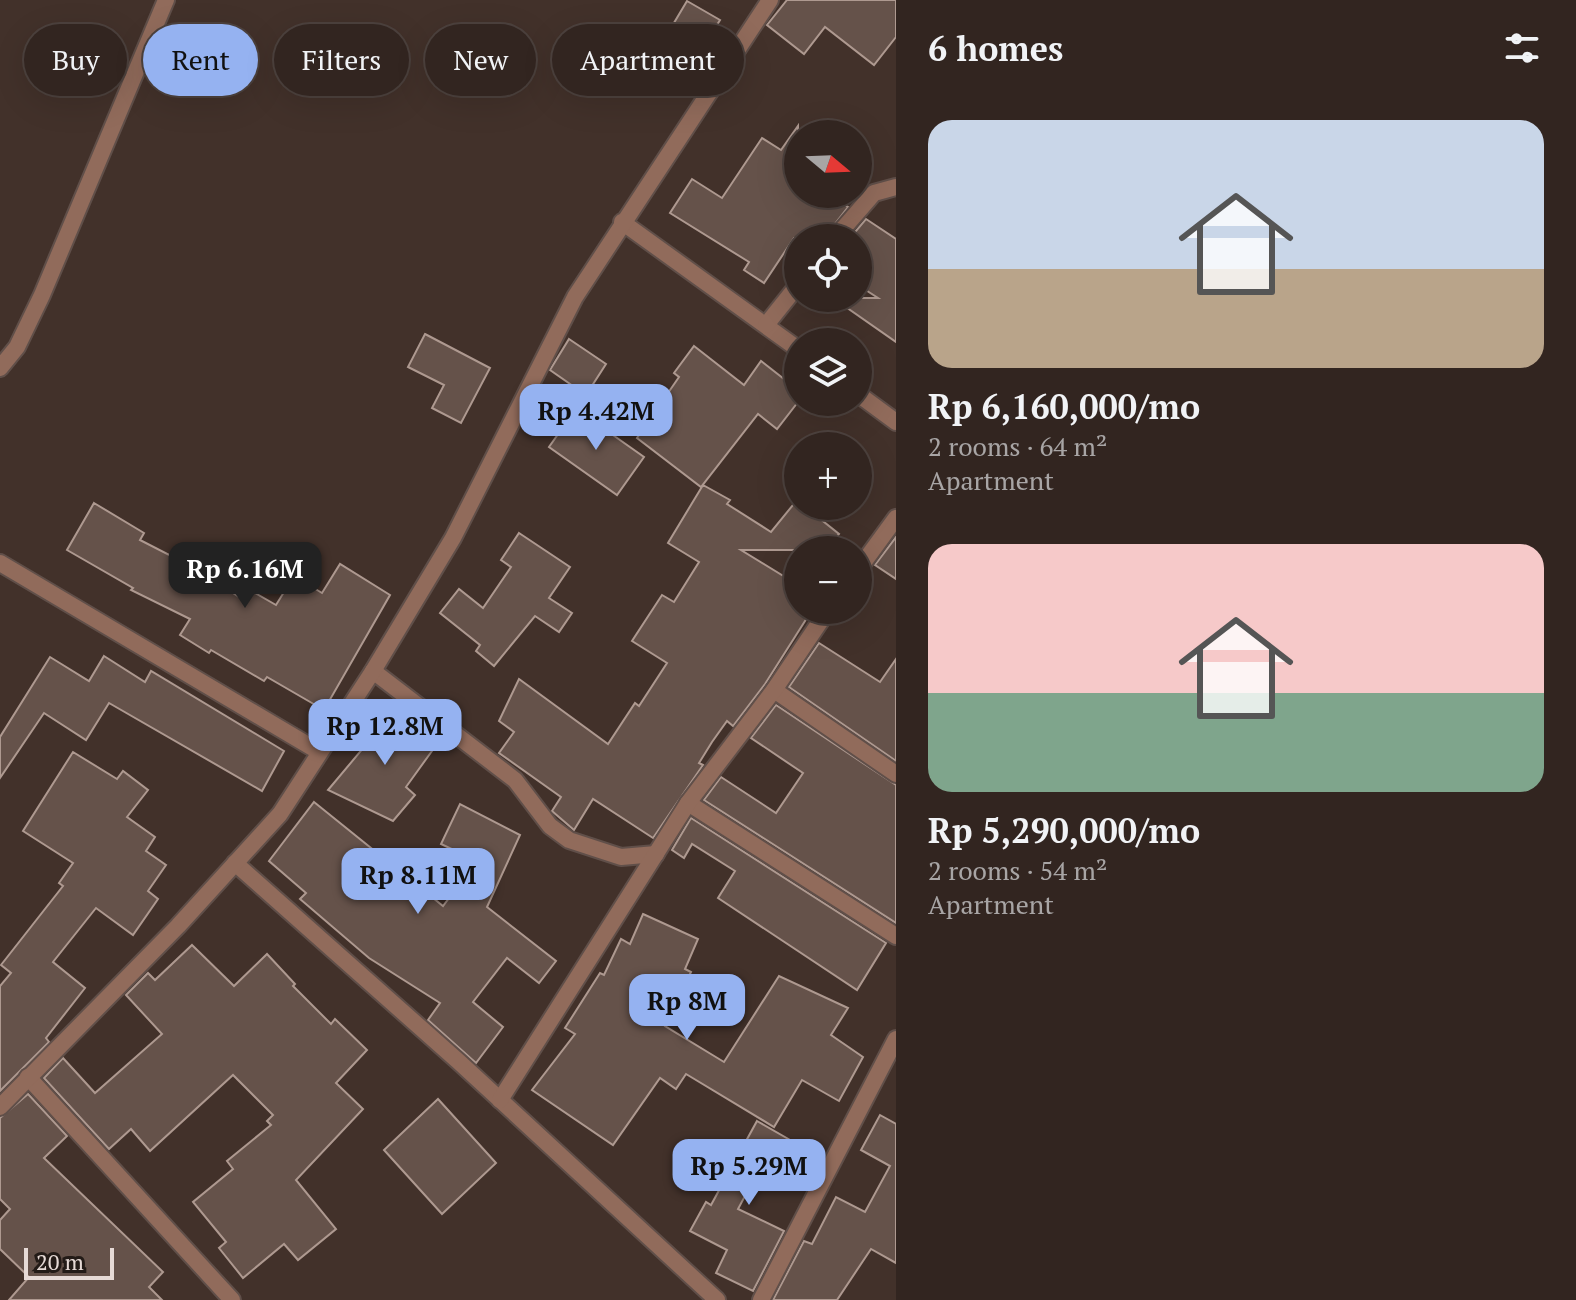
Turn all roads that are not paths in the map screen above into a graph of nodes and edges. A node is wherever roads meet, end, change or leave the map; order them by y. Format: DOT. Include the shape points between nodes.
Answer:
graph roads {
  1 [pos="166,0"];
  2 [pos="770,0"];
  3 [pos="896,187"];
  4 [pos="622,222"];
  5 [pos="847,224"];
  6 [pos="784,302"];
  7 [pos="766,325"];
  8 [pos="784,338"];
  9 [pos="0,368"];
  10 [pos="872,404"];
  11 [pos="896,422"];
  12 [pos="896,518"];
  13 [pos="872,551"];
  14 [pos="0,563"];
  15 [pos="819,624"];
  16 [pos="373,671"];
  17 [pos="774,690"];
  18 [pos="318,751"];
  19 [pos="896,774"];
  20 [pos="688,803"];
  21 [pos="656,854"];
  22 [pos="235,863"];
  23 [pos="896,936"];
  24 [pos="896,1039"];
  25 [pos="28,1077"];
  26 [pos="500,1100"];
  27 [pos="0,1107"];
  28 [pos="232,1300"];
  29 [pos="717,1300"];
  30 [pos="761,1300"];
  1 -- 9 [label="street" via="42,295 17,347"];
  2 -- 4 [label="street"];
  3 -- 5 [label="street" via="874,193"];
  4 -- 7 [label="street"];
  4 -- 16 [label="street" via="575,297 453,538"];
  6 -- 7 [label="street"];
  7 -- 8 [label="street"];
  10 -- 11 [label="street"];
  12 -- 13 [label="street"];
  14 -- 18 [label="street"];
  15 -- 17 [label="street"];
  16 -- 18 [label="street"];
  16 -- 21 [label="street" via="515,780 550,826 569,840 621,857"];
  17 -- 19 [label="street"];
  17 -- 20 [label="street"];
  18 -- 22 [label="street" via="280,814"];
  20 -- 21 [label="street"];
  20 -- 23 [label="street"];
  21 -- 26 [label="street"];
  22 -- 25 [label="street"];
  22 -- 26 [label="street"];
  24 -- 30 [label="street"];
  25 -- 27 [label="street"];
  25 -- 28 [label="street"];
  26 -- 29 [label="street"];
}
